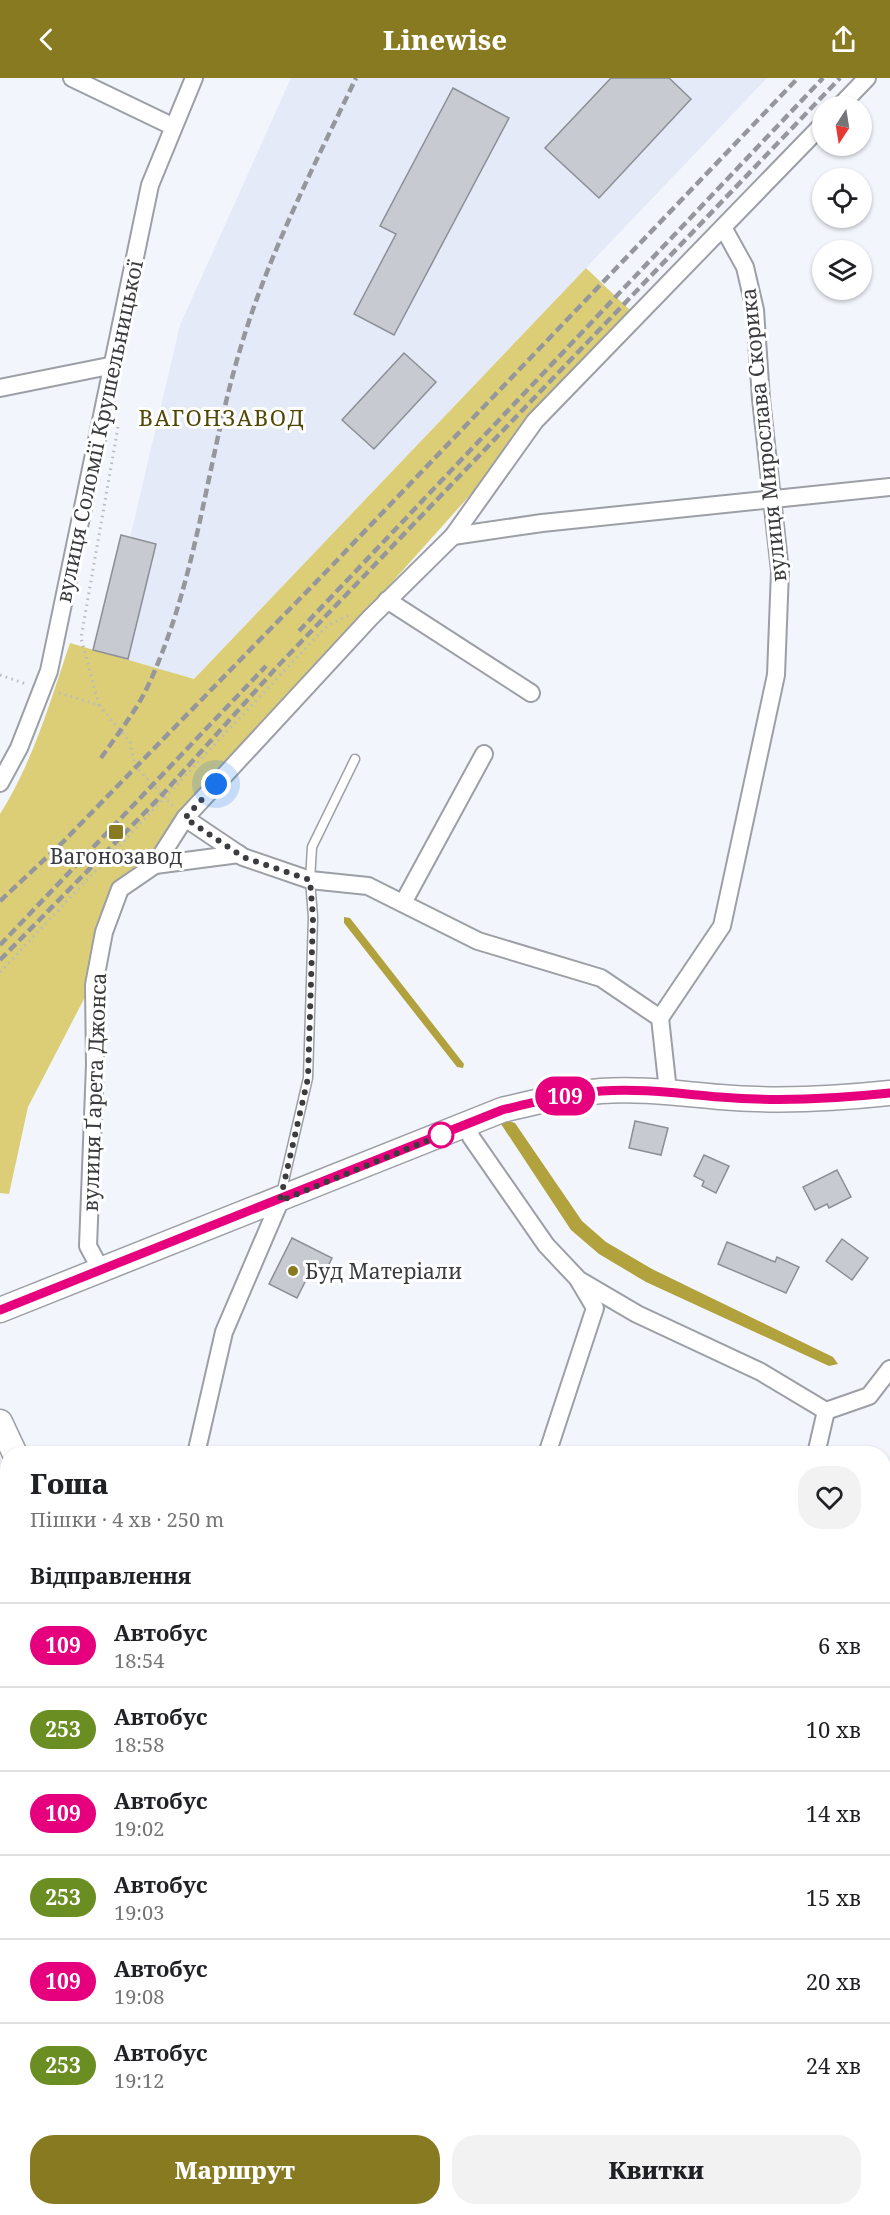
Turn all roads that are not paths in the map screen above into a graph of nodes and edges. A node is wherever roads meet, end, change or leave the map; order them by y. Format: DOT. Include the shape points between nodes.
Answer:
graph roads {
  1 [pos="72,78"];
  2 [pos="194,78"];
  3 [pos="867,78"];
  4 [pos="850,96"];
  5 [pos="172,126"];
  6 [pos="812,137"];
  7 [pos="724,229"];
  8 [pos="114,365"];
  9 [pos="0,388"];
  10 [pos="890,487"];
  11 [pos="771,500"];
  12 [pos="453,536"];
  13 [pos="387,600"];
  14 [pos="531,693"];
  15 [pos="484,754"];
  16 [pos="355,759"];
  17 [pos="0,783"];
  18 [pos="185,818"];
  19 [pos="239,854"];
  20 [pos="155,866"];
  21 [pos="310,880"];
  22 [pos="403,903"];
  23 [pos="660,1018"];
  24 [pos="668,1091"];
  25 [pos="890,1093"];
  26 [pos="469,1124"];
  27 [pos="280,1201"];
  28 [pos="100,1270"];
  29 [pos="579,1280"];
  30 [pos="0,1310"];
  31 [pos="889,1371"];
  32 [pos="826,1411"];
  33 [pos="0,1422"];
  34 [pos="11,1446"];
  35 [pos="198,1446"];
  36 [pos="550,1446"];
  37 [pos="818,1446"];
  1 -- 5 [label="street"];
  2 -- 5 [label="street, вулиця Соломії Крушельницької"];
  3 -- 4 [label="street"];
  5 -- 8 [label="street, вулиця Соломії Крушельницької" via="150,185"];
  6 -- 7 [label="street, вулиця Ґарета Джонса"];
  7 -- 11 [label="street, вулиця Мирослава Скорика" via="745,267 755,310"];
  7 -- 12 [label="street, вулиця Ґарета Джонса" via="535,421"];
  8 -- 9 [label="street"];
  8 -- 17 [label="street, вулиця Соломії Крушельницької" via="43,690"];
  10 -- 11 [label="street"];
  11 -- 12 [label="street"];
  11 -- 23 [label="street, вулиця Мирослава Скорика" via="780,571 776,675 723,926"];
  12 -- 13 [label="street, вулиця Ґарета Джонса"];
  13 -- 14 [label="street"];
  13 -- 18 [label="street, вулиця Ґарета Джонса"];
  15 -- 22 [label="street"];
  16 -- 21 [label="lane" via="312,847"];
  18 -- 19 [label="street"];
  18 -- 20 [label="street, вулиця Ґарета Джонса"];
  19 -- 20 [label="street"];
  19 -- 21 [label="street"];
  20 -- 28 [label="street, вулиця Ґарета Джонса" via="120,889 104,932 94,985 88,1246"];
  21 -- 22 [label="street" via="368,886"];
  21 -- 27 [label="lane" via="313,917 308,1078"];
  22 -- 23 [label="street" via="478,941 601,978"];
  23 -- 24 [label="street"];
  24 -- 25 [label="main road" via="772,1100"];
  24 -- 26 [label="main road" via="603,1091 550,1098 502,1110"];
  26 -- 27 [label="main road"];
  26 -- 29 [label="street" via="471,1137 546,1245"];
  27 -- 28 [label="main road"];
  27 -- 35 [label="street" via="224,1332"];
  28 -- 30 [label="main road"];
  29 -- 32 [label="street" via="637,1314 761,1372"];
  29 -- 36 [label="street" via="594,1308"];
  31 -- 32 [label="street" via="869,1396"];
  32 -- 37 [label="street"];
  33 -- 34 [label="main road"];
}
